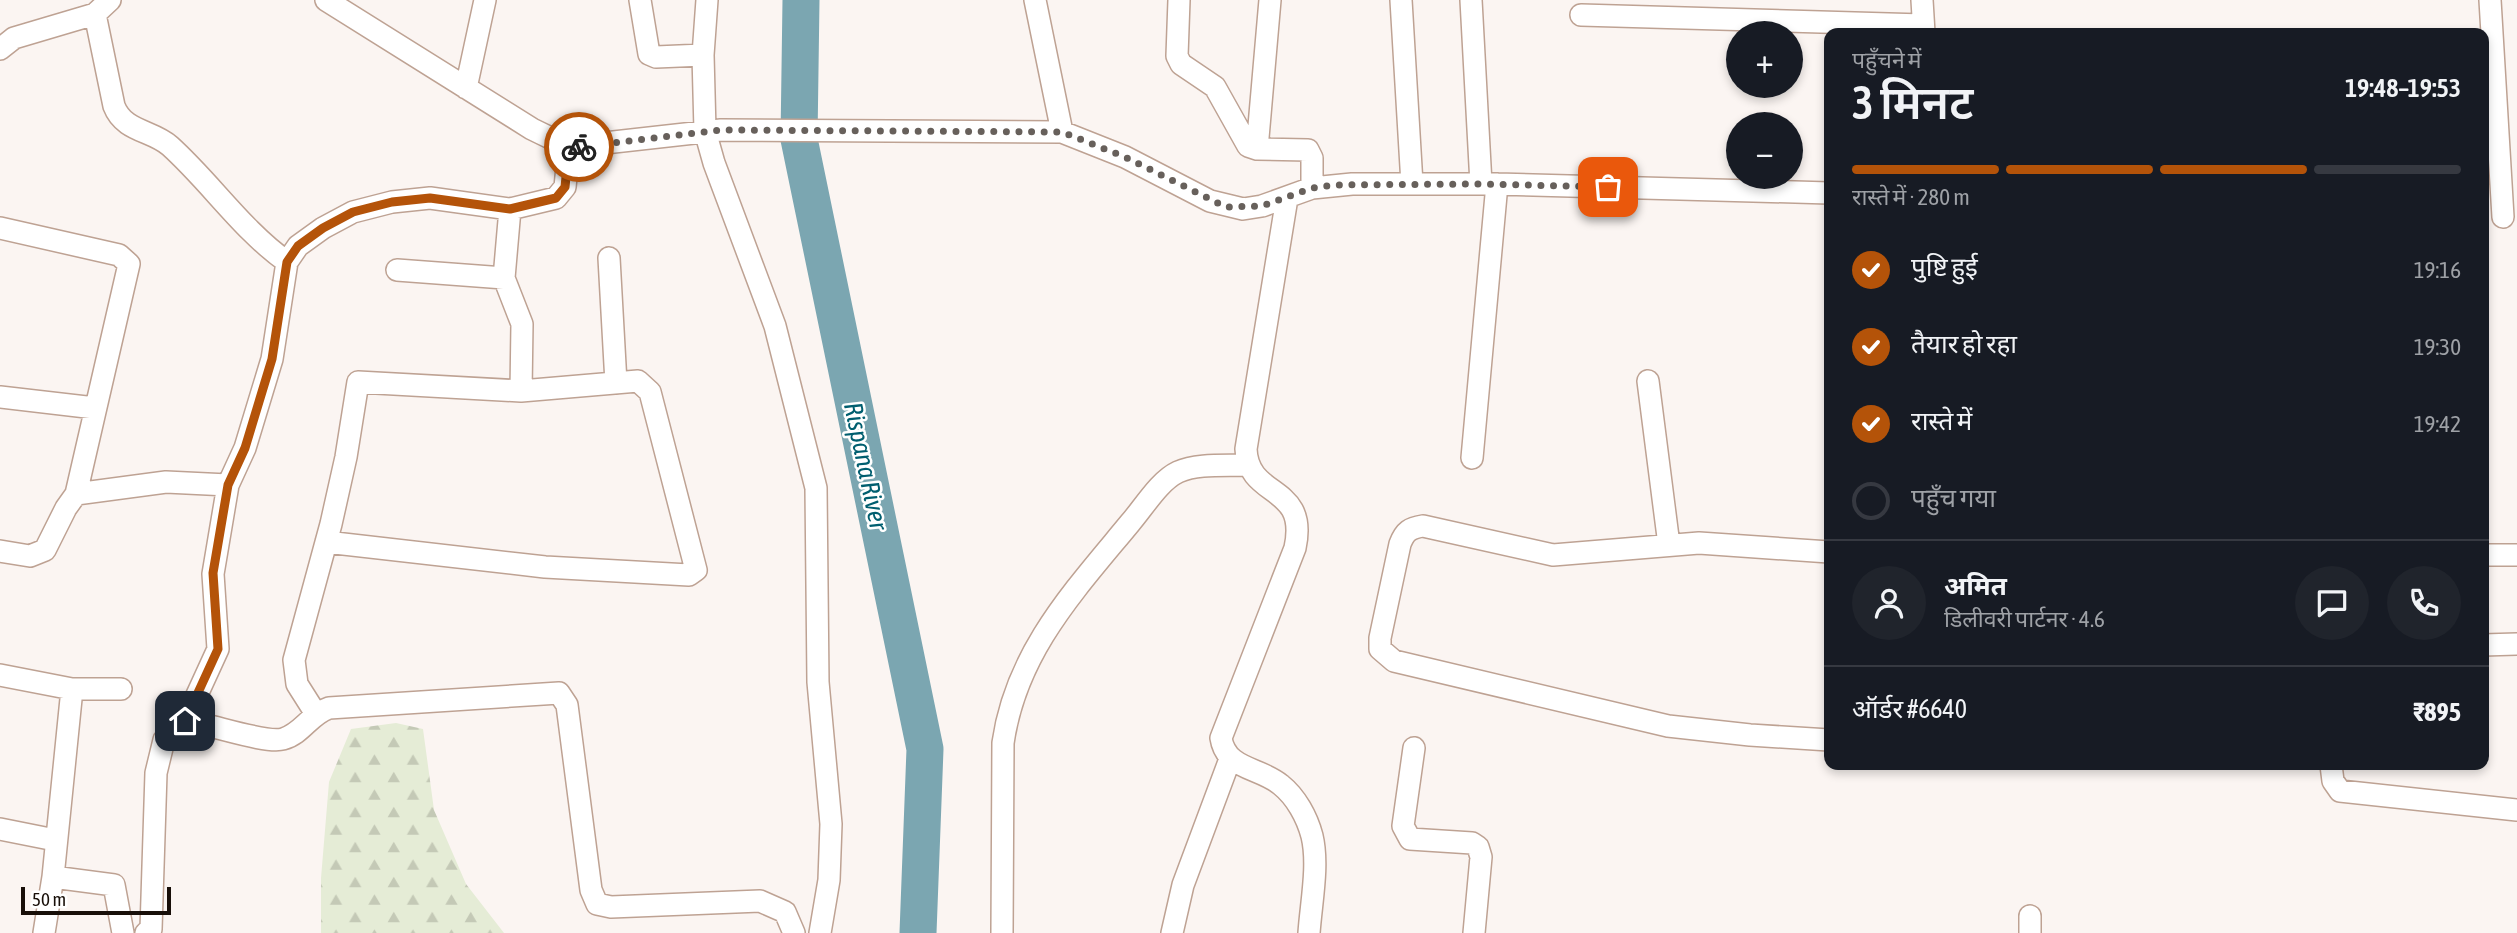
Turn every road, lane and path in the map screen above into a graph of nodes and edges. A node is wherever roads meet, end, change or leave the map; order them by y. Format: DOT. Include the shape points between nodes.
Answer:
graph roads {
  1 [pos="326,0"];
  2 [pos="485,0"];
  3 [pos="640,0"];
  4 [pos="708,0"];
  5 [pos="1035,0"];
  6 [pos="1179,0"];
  7 [pos="1269,0"];
  8 [pos="1401,0"];
  9 [pos="1471,0"];
  10 [pos="1923,0"];
  11 [pos="2490,0"];
  12 [pos="103,7"];
  13 [pos="1581,15"];
  14 [pos="1899,28"];
  15 [pos="1923,28"];
  16 [pos="0,49"];
  17 [pos="703,55"];
  18 [pos="466,88"];
  19 [pos="713,130"];
  20 [pos="1062,132"];
  21 [pos="569,147"];
  22 [pos="1257,149"];
  23 [pos="1412,184"];
  24 [pos="1489,184"];
  25 [pos="1312,188"];
  26 [pos="1824,193"];
  27 [pos="1287,198"];
  28 [pos="510,209"];
  29 [pos="2501,217"];
  30 [pos="0,228"];
  31 [pos="609,258"];
  32 [pos="287,262"];
  33 [pos="397,270"];
  34 [pos="504,278"];
  35 [pos="1648,381"];
  36 [pos="616,383"];
  37 [pos="521,391"];
  38 [pos="0,397"];
  39 [pos="95,408"];
  40 [pos="1472,458"];
  41 [pos="1247,465"];
  42 [pos="228,485"];
  43 [pos="76,494"];
  44 [pos="326,542"];
  45 [pos="1669,545"];
  46 [pos="0,551"];
  47 [pos="1824,552"];
  48 [pos="2489,555"];
  49 [pos="2517,555"];
  50 [pos="2517,644"];
  51 [pos="2489,645"];
  52 [pos="0,675"];
  53 [pos="72,689"];
  54 [pos="121,689"];
  55 [pos="316,714"];
  56 [pos="188,721"];
  57 [pos="1824,740"];
  58 [pos="1414,748"];
  59 [pos="1230,759"];
  60 [pos="2332,770"];
  61 [pos="2517,810"];
  62 [pos="0,829"];
  63 [pos="55,839"];
  64 [pos="53,877"];
  65 [pos="44,933"];
  66 [pos="123,933"];
  67 [pos="146,933"];
  68 [pos="794,933"];
  69 [pos="820,933"];
  70 [pos="1002,933"];
  71 [pos="1172,933"];
  72 [pos="1309,933"];
  73 [pos="1474,933"];
  1 -- 18 [label="street"];
  2 -- 18 [label="street"];
  3 -- 17 [label="street" via="649,54"];
  4 -- 17 [label="street"];
  5 -- 20 [label="street"];
  6 -- 22 [label="street" via="1177,56 1181,64 1215,88 1241,138"];
  7 -- 22 [label="street"];
  8 -- 23 [label="street"];
  9 -- 24 [label="street"];
  10 -- 15 [label="street"];
  11 -- 29 [label="street"];
  12 -- 16 [label="street" via="14,38"];
  12 -- 32 [label="street" via="118,116 172,147 264,245"];
  13 -- 14 [label="street"];
  17 -- 19 [label="street"];
  18 -- 21 [label="street"];
  19 -- 20 [label="street"];
  19 -- 21 [label="street"];
  19 -- 69 [label="street" via="714,163 775,326 817,488 818,682 831,824 829,880"];
  20 -- 27 [label="street" via="1226,207 1262,206"];
  21 -- 28 [label="street" via="561,195"];
  22 -- 25 [label="street" via="1308,150"];
  23 -- 24 [label="street"];
  23 -- 25 [label="street"];
  24 -- 26 [label="street"];
  24 -- 40 [label="street"];
  25 -- 27 [label="street"];
  27 -- 41 [label="street"];
  28 -- 32 [label="street" via="415,198 353,212 298,246"];
  28 -- 34 [label="street"];
  30 -- 39 [label="street" via="119,255 128,261 130,269"];
  31 -- 36 [label="street"];
  32 -- 42 [label="street" via="272,359 245,448"];
  33 -- 34 [label="street"];
  34 -- 37 [label="street" via="522,324"];
  35 -- 45 [label="street"];
  36 -- 37 [label="street"];
  36 -- 44 [label="street" via="638,380 650,393 695,561 692,575 545,567"];
  37 -- 44 [label="street" via="357,382"];
  38 -- 39 [label="street"];
  39 -- 43 [label="street"];
  41 -- 59 [label="street" via="1292,506 1299,531 1223,726 1223,749"];
  41 -- 70 [label="street" via="1187,469 1165,482 1075,589 1020,675 1003,743"];
  42 -- 43 [label="street" via="166,481"];
  42 -- 56 [label="street" via="213,573 220,643"];
  43 -- 46 [label="street" via="45,550 30,556"];
  44 -- 55 [label="street" via="294,660 297,684"];
  45 -- 47 [label="street"];
  45 -- 57 [label="street" via="1553,555 1413,527 1400,544 1380,649 1394,661 1519,688 1625,718 1717,732"];
  48 -- 49 [label="street"];
  50 -- 51 [label="street"];
  52 -- 53 [label="street"];
  53 -- 54 [label="street"];
  53 -- 63 [label="street"];
  55 -- 56 [label="street" via="292,736 276,740"];
  55 -- 68 [label="street" via="329,708 559,693 567,705 591,890 597,904 760,901 785,912"];
  56 -- 67 [label="street" via="164,740 156,774 151,929"];
  58 -- 73 [label="street" via="1402,826 1410,839 1478,847 1481,858"];
  59 -- 71 [label="street" via="1183,884"];
  59 -- 72 [label="street" via="1280,783 1304,816 1314,855"];
  60 -- 61 [label="street" via="2340,791"];
  62 -- 63 [label="street"];
  63 -- 64 [label="street"];
  64 -- 65 [label="street"];
  64 -- 66 [label="street" via="114,885"];
}
